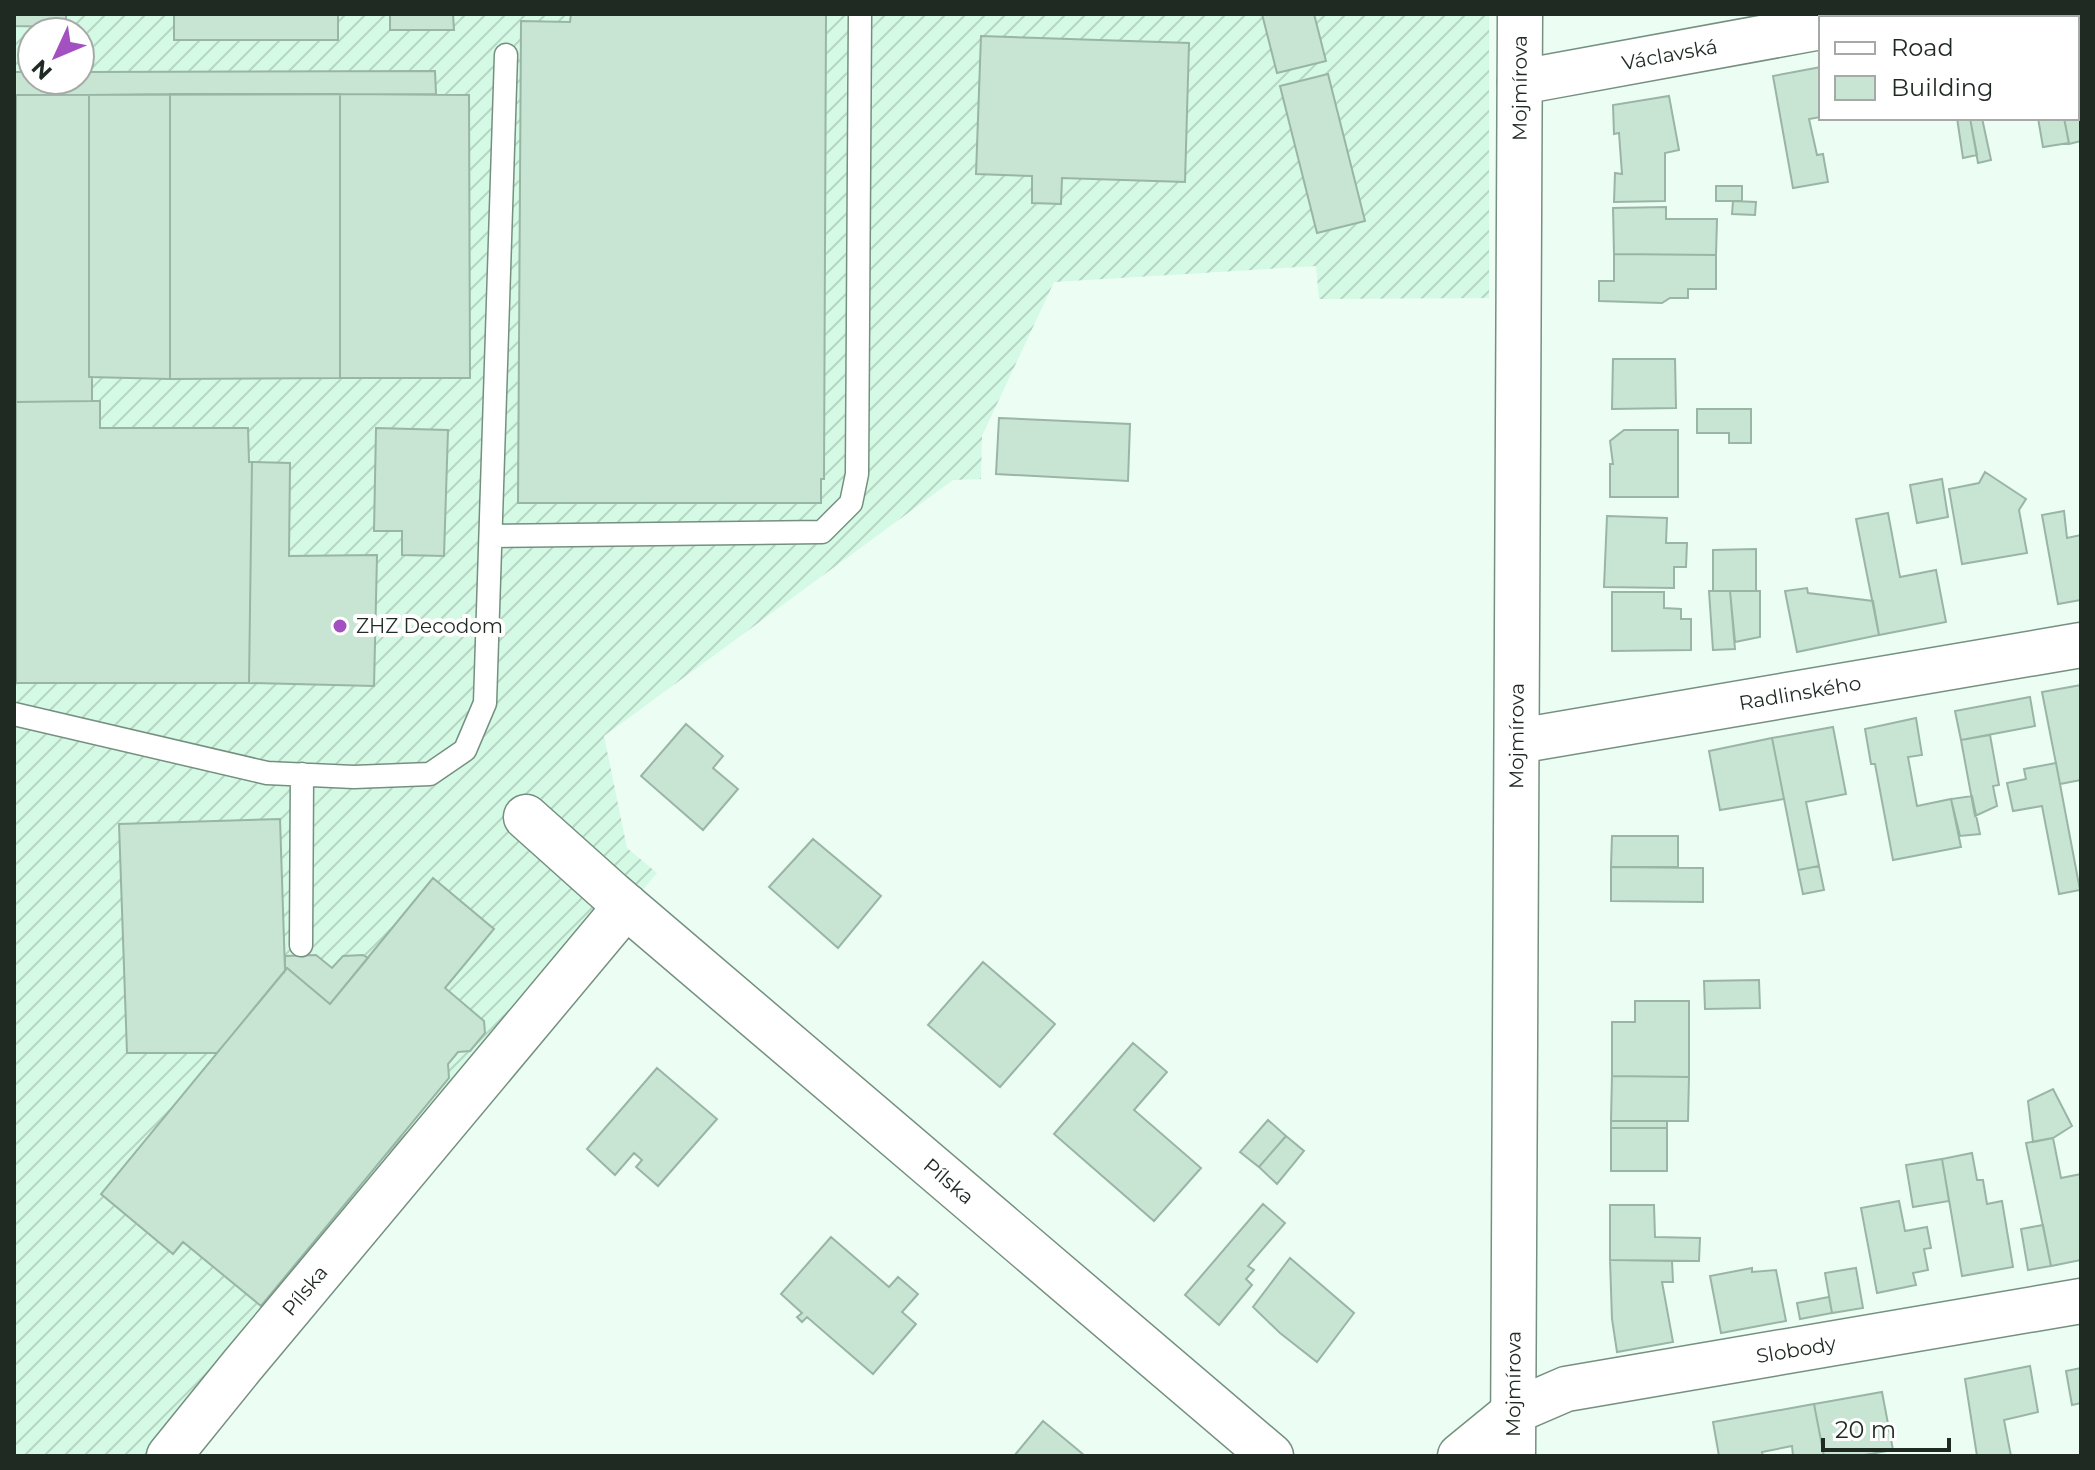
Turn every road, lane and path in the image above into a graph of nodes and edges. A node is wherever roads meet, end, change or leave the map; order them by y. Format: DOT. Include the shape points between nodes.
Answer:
graph roads {
  1 [pos="860,14"];
  2 [pos="1520,14"];
  3 [pos="1819,27"];
  4 [pos="506,55"];
  5 [pos="1520,82"];
  6 [pos="491,536"];
  7 [pos="2081,645"];
  8 [pos="14,714"];
  9 [pos="1518,741"];
  10 [pos="302,774"];
  11 [pos="526,817"];
  12 [pos="626,906"];
  13 [pos="301,945"];
  14 [pos="2081,1301"];
  15 [pos="1515,1411"];
  16 [pos="169,1456"];
  17 [pos="1271,1456"];
  18 [pos="1460,1456"];
  19 [pos="1513,1456"];
  1 -- 6 [label="lane" via="857,474 851,503 822,532"];
  2 -- 5 [label="street, Mojmírova"];
  3 -- 5 [label="street, Václavská"];
  4 -- 6 [label="lane"];
  5 -- 9 [label="street, Mojmírova"];
  6 -- 10 [label="lane" via="485,703 465,750 430,774"];
  7 -- 9 [label="street, Radlinského"];
  8 -- 10 [label="lane" via="267,773"];
  9 -- 15 [label="street, Mojmírova"];
  10 -- 13 [label="lane"];
  11 -- 12 [label="street, Pílska"];
  12 -- 16 [label="street, Pílska"];
  12 -- 17 [label="street, Pílska"];
  14 -- 15 [label="street, Slobody" via="1566,1389"];
  15 -- 18 [label="street, Slobody"];
  15 -- 19 [label="street, Mojmírova"];
}
